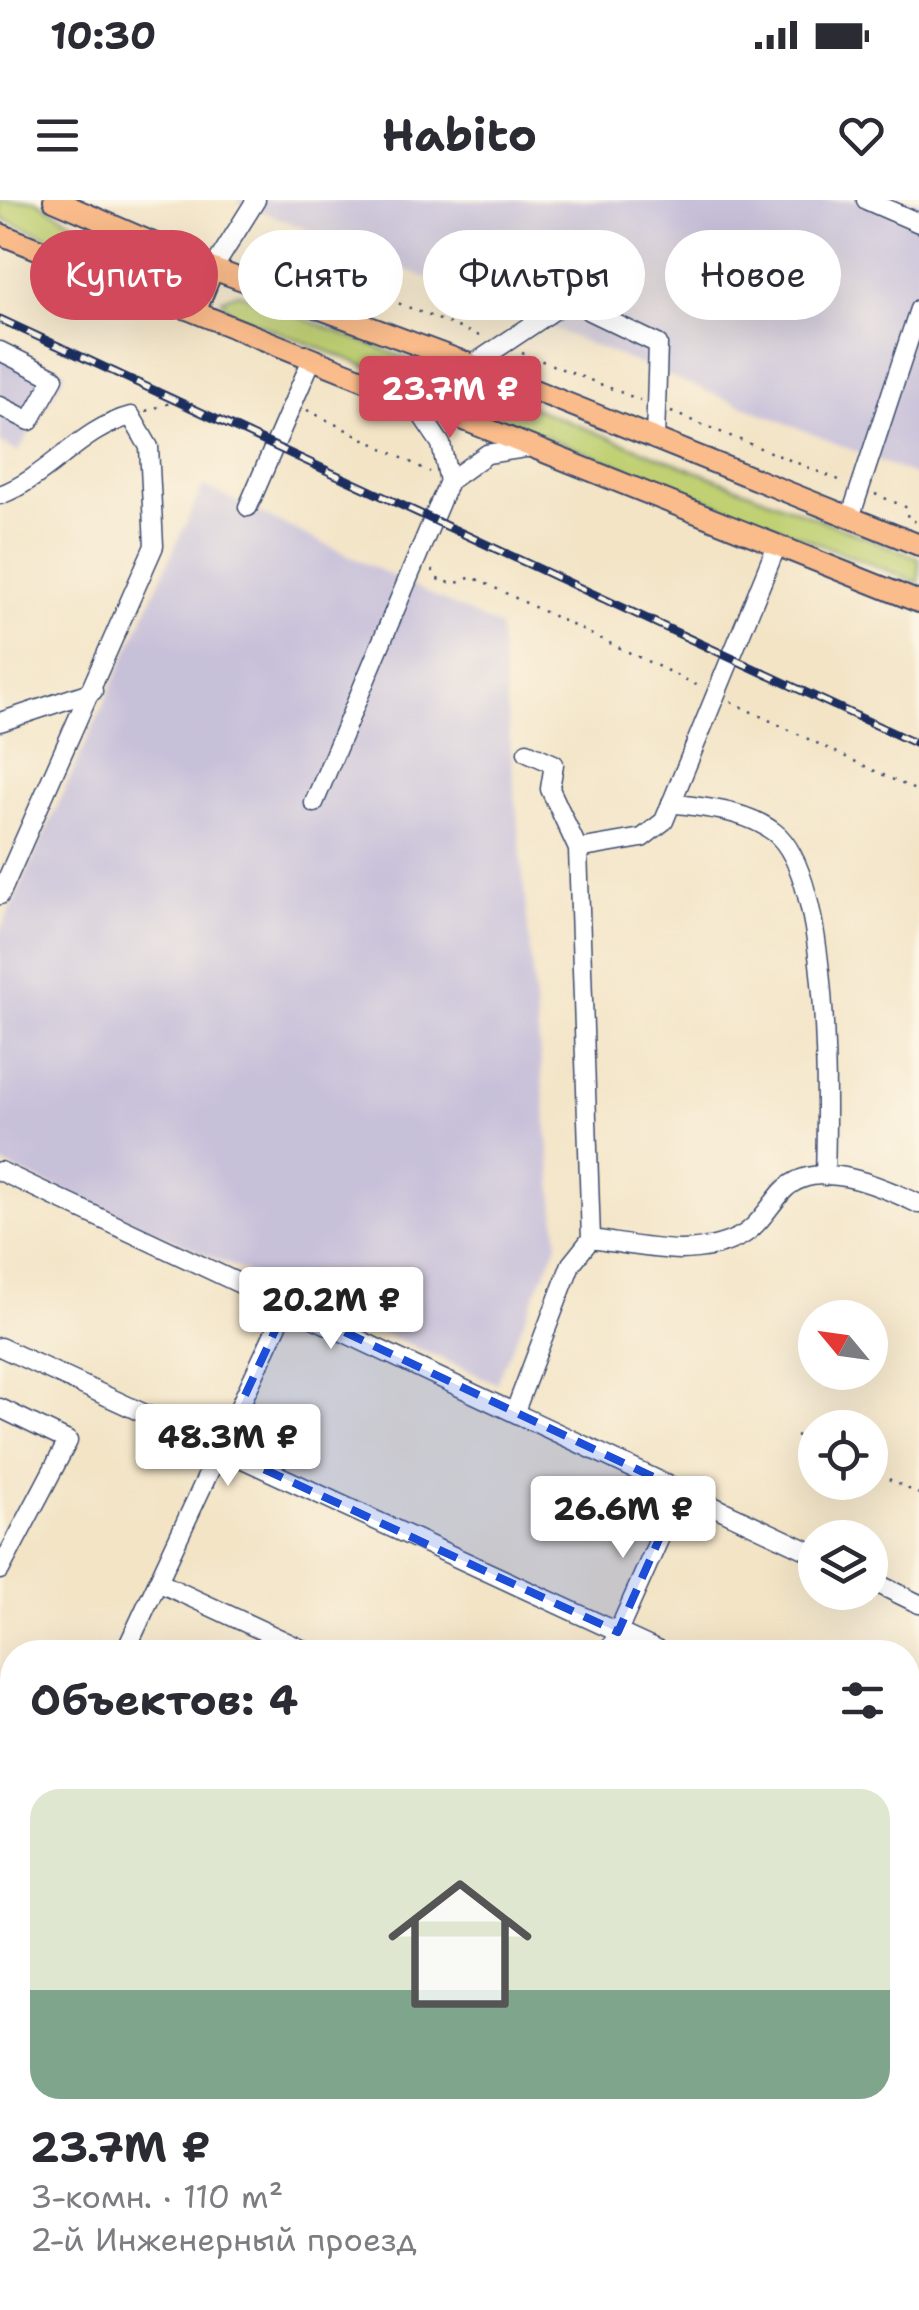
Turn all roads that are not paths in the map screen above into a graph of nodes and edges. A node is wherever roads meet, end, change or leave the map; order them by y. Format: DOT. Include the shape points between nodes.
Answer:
graph roads {
  1 [pos="256,200"];
  2 [pos="866,200"];
  3 [pos="63,205"];
  4 [pos="919,223"];
  5 [pos="122,230"];
  6 [pos="0,234"];
  7 [pos="30,246"];
  8 [pos="218,261"];
  9 [pos="218,271"];
  10 [pos="919,309"];
  11 [pos="218,319"];
  12 [pos="0,351"];
  13 [pos="312,359"];
  14 [pos="472,366"];
  15 [pos="410,398"];
  16 [pos="0,406"];
  17 [pos="654,440"];
  18 [pos="533,447"];
  19 [pos="449,481"];
  20 [pos="0,496"];
  21 [pos="248,507"];
  22 [pos="850,518"];
  23 [pos="777,545"];
  24 [pos="919,545"];
  25 [pos="919,602"];
  26 [pos="93,692"];
  27 [pos="0,722"];
  28 [pos="527,752"];
  29 [pos="314,802"];
  30 [pos="670,803"];
  31 [pos="578,849"];
  32 [pos="0,895"];
  33 [pos="0,1171"];
  34 [pos="825,1176"];
  35 [pos="919,1204"];
  36 [pos="591,1239"];
  37 [pos="287,1305"];
  38 [pos="0,1348"];
  39 [pos="0,1408"];
  40 [pos="515,1412"];
  41 [pos="220,1449"];
  42 [pos="682,1490"];
  43 [pos="798,1546"];
  44 [pos="0,1570"];
  45 [pos="158,1582"];
  46 [pos="888,1589"];
  47 [pos="919,1604"];
  48 [pos="618,1632"];
  49 [pos="131,1640"];
  50 [pos="282,1640"];
  51 [pos="614,1640"];
  52 [pos="635,1640"];
  1 -- 8 [label="street"];
  2 -- 4 [label="street"];
  3 -- 5 [label="main road"];
  6 -- 7 [label="main road"];
  9 -- 14 [label="main road"];
  10 -- 22 [label="street"];
  11 -- 13 [label="main road"];
  12 -- 16 [label="street" via="54,378 30,421"];
  13 -- 15 [label="main road"];
  13 -- 21 [label="street"];
  14 -- 17 [label="main road"];
  14 -- 17 [label="street" via="568,301 658,344"];
  15 -- 18 [label="main road"];
  15 -- 19 [label="street" via="434,427"];
  17 -- 22 [label="main road"];
  18 -- 19 [label="street" via="487,454"];
  18 -- 23 [label="main road"];
  19 -- 29 [label="street"];
  20 -- 26 [label="street" via="30,484 104,423 131,416 149,448 154,546"];
  22 -- 24 [label="main road"];
  23 -- 25 [label="main road"];
  23 -- 30 [label="street"];
  26 -- 27 [label="street"];
  26 -- 32 [label="street"];
  28 -- 31 [label="street" via="554,764 550,790"];
  30 -- 31 [label="street" via="664,821 642,838"];
  30 -- 34 [label="street" via="750,819 792,853 818,950 828,1050"];
  31 -- 36 [label="street"];
  33 -- 37 [label="street"];
  34 -- 35 [label="street"];
  34 -- 36 [label="street" via="786,1187 745,1234 706,1249 675,1252"];
  36 -- 40 [label="street" via="570,1264"];
  37 -- 40 [label="street"];
  37 -- 41 [label="street"];
  38 -- 41 [label="street"];
  39 -- 44 [label="street" via="68,1441"];
  40 -- 42 [label="street"];
  41 -- 45 [label="street"];
  41 -- 48 [label="street"];
  42 -- 43 [label="street"];
  42 -- 48 [label="street"];
  45 -- 49 [label="street"];
  45 -- 50 [label="street"];
  46 -- 47 [label="street"];
  48 -- 51 [label="street"];
  48 -- 52 [label="street"];
}
